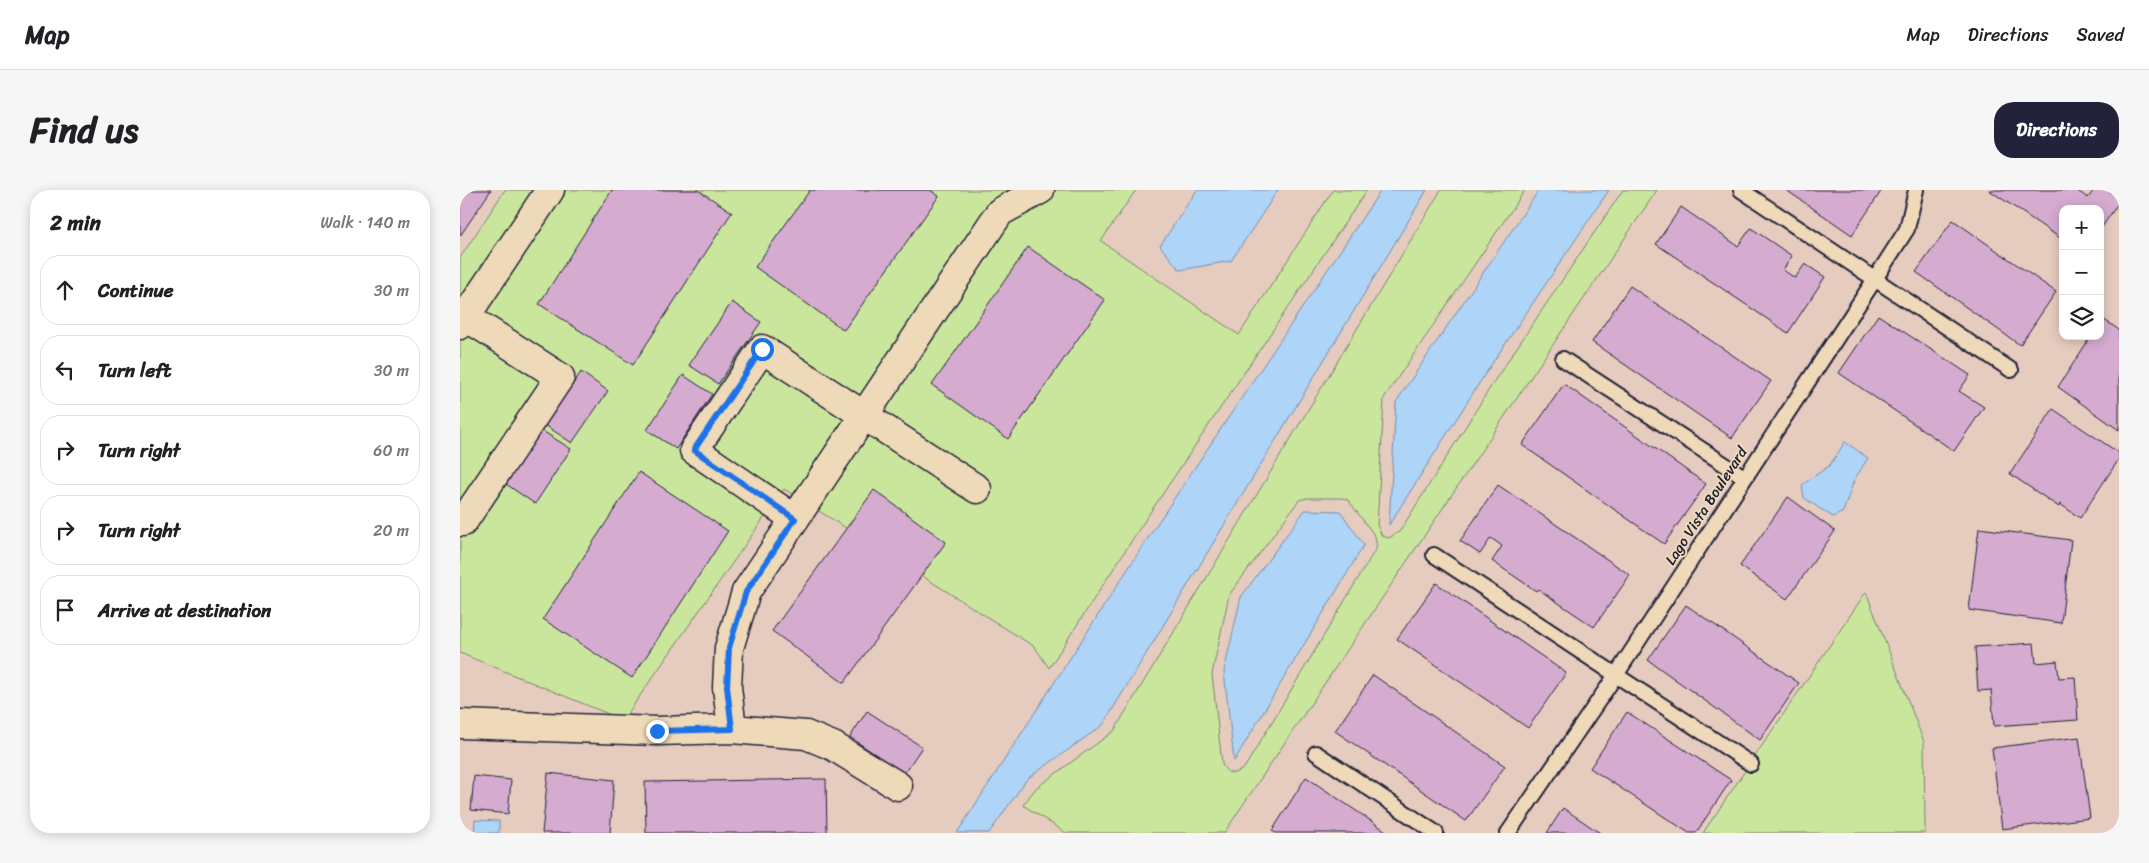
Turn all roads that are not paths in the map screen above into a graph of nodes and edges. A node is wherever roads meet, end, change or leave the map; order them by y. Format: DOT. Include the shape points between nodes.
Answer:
graph roads {
  1 [pos="550,190"];
  2 [pos="1741,190"];
  3 [pos="1916,190"];
  4 [pos="1030,192"];
  5 [pos="1875,279"];
  6 [pos="462,318"];
  7 [pos="1563,359"];
  8 [pos="2011,370"];
  9 [pos="864,416"];
  10 [pos="1744,477"];
  11 [pos="978,489"];
  12 [pos="795,519"];
  13 [pos="460,522"];
  14 [pos="1434,555"];
  15 [pos="1616,675"];
  16 [pos="460,724"];
  17 [pos="732,729"];
  18 [pos="1316,753"];
  19 [pos="1751,764"];
  20 [pos="898,786"];
  21 [pos="1436,833"];
  22 [pos="1508,833"];
  1 -- 6 [label="street"];
  2 -- 5 [label="lane"];
  3 -- 5 [label="lane, Lago Vista Boulevard" via="1907,229"];
  4 -- 9 [label="street" via="1000,212"];
  5 -- 8 [label="lane"];
  5 -- 10 [label="lane, Lago Vista Boulevard"];
  6 -- 13 [label="street" via="560,377"];
  7 -- 10 [label="lane"];
  9 -- 11 [label="street"];
  9 -- 12 [label="street"];
  9 -- 12 [label="street" via="762,349 694,450"];
  10 -- 15 [label="lane, Lago Vista Boulevard"];
  12 -- 17 [label="street" via="746,592 729,648 727,687"];
  14 -- 15 [label="lane"];
  15 -- 19 [label="lane"];
  15 -- 22 [label="lane, Lago Vista Boulevard"];
  16 -- 17 [label="street" via="657,731"];
  17 -- 20 [label="street" via="806,735 833,746"];
  18 -- 21 [label="lane"];
}
